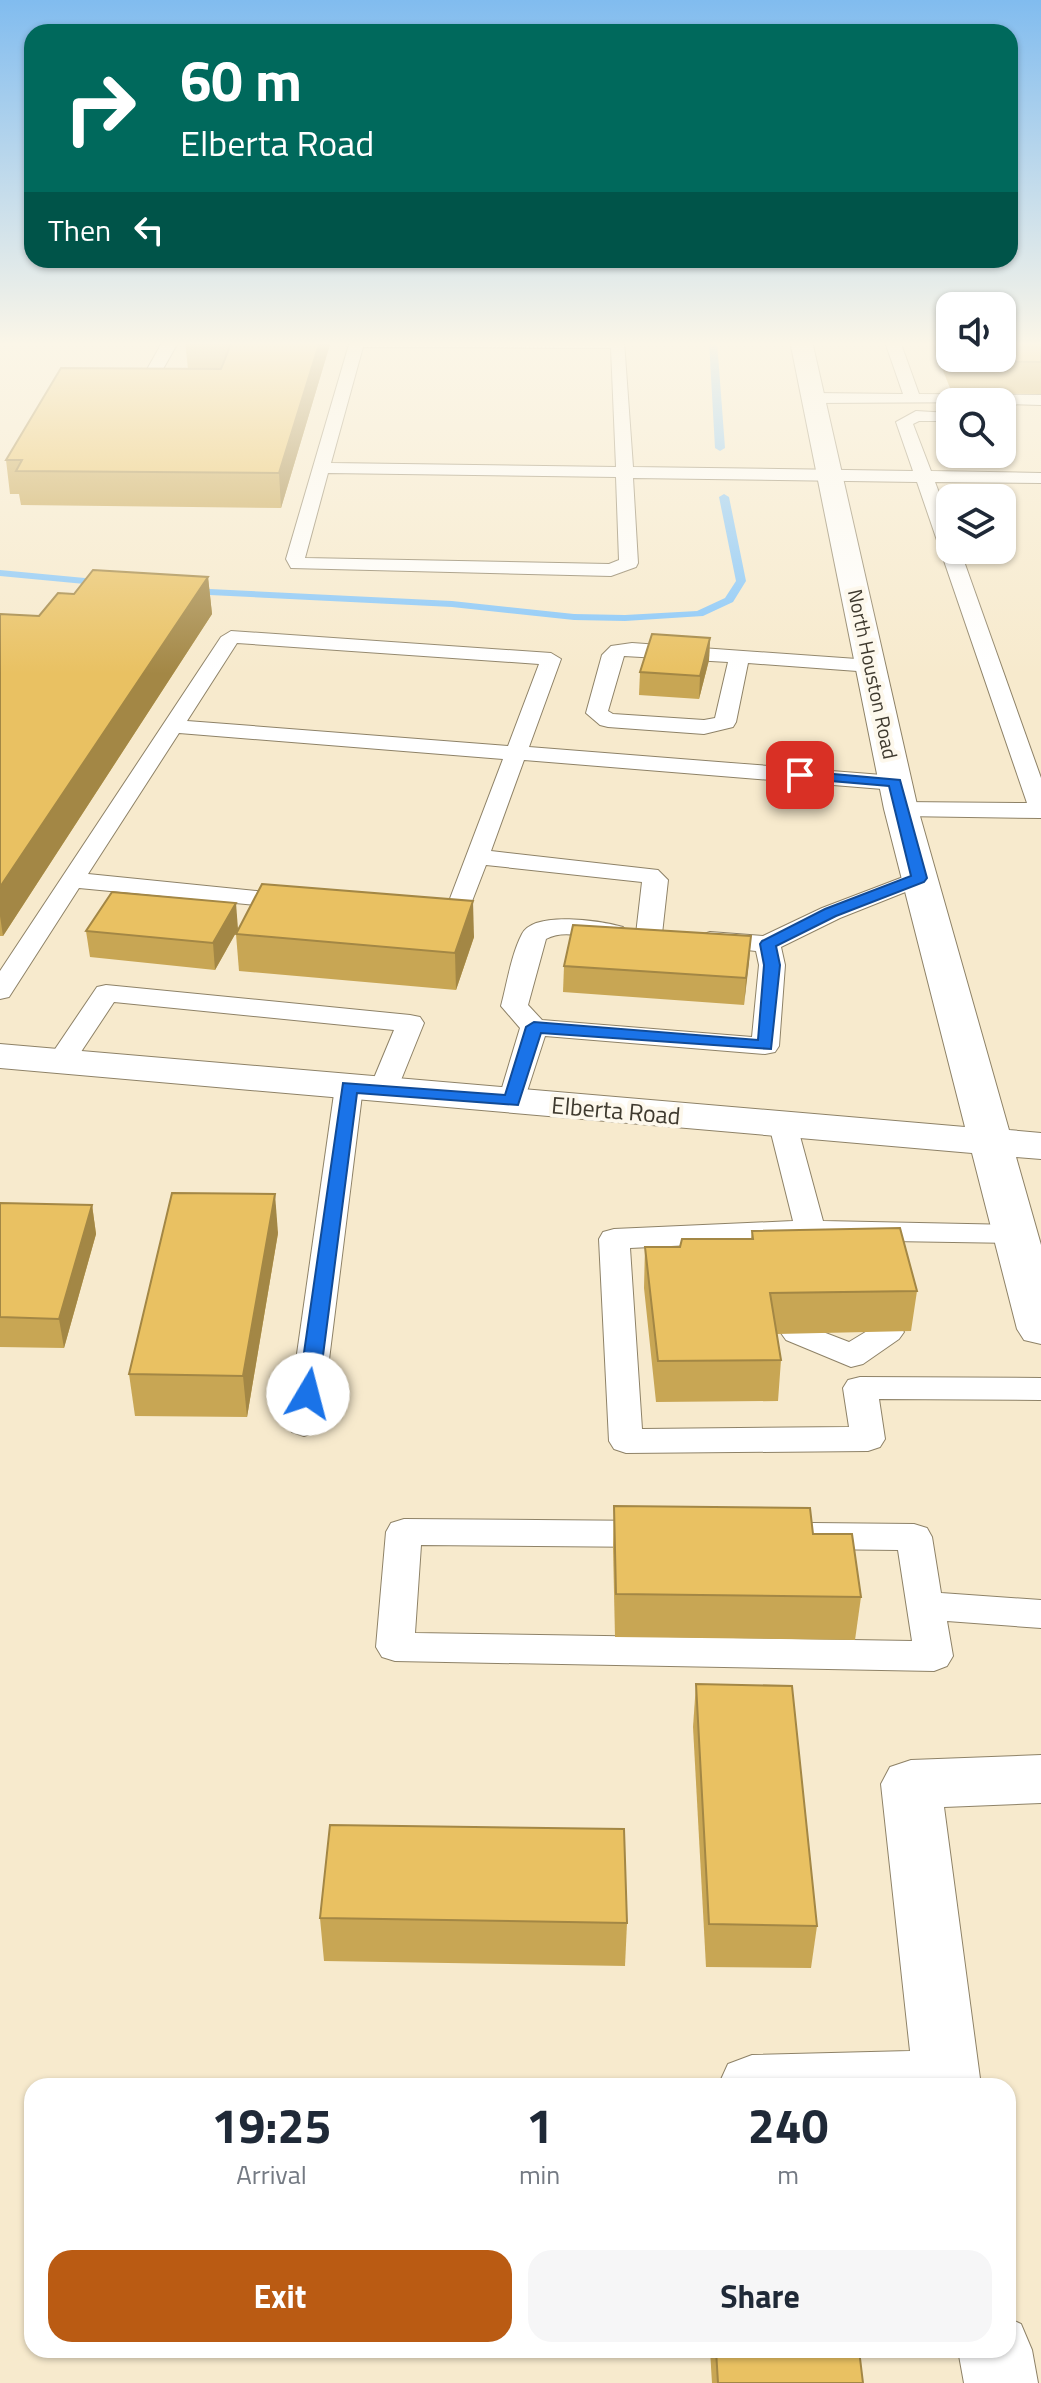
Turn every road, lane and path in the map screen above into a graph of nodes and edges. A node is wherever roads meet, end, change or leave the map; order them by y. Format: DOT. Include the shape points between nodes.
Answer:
graph roads {
  1 [pos="326,452"];
  2 [pos="623,452"];
  3 [pos="826,452"];
  4 [pos="916,452"];
  5 [pos="322,468"];
  6 [pos="624,472"];
  7 [pos="832,477"];
  8 [pos="926,477"];
  9 [pos="1041,478"];
  10 [pos="936,505"];
  11 [pos="956,564"];
  12 [pos="739,657"];
  13 [pos="871,666"];
  14 [pos="172,726"];
  15 [pos="516,752"];
  16 [pos="898,796"];
  17 [pos="1041,811"];
  18 [pos="476,857"];
  19 [pos="919,878"];
  20 [pos="71,880"];
  21 [pos="317,904"];
  22 [pos="409,912"];
  23 [pos="649,934"];
  24 [pos="767,944"];
  25 [pos="2,984"];
  26 [pos="534,1027"];
  27 [pos="0,1056"];
  28 [pos="61,1061"];
  29 [pos="366,1088"];
  30 [pos="512,1101"];
  31 [pos="783,1125"];
  32 [pos="990,1143"];
  33 [pos="1041,1146"];
  34 [pos="810,1230"];
  35 [pos="1015,1234"];
  36 [pos="823,1269"];
  37 [pos="1041,1329"];
  38 [pos="888,1332"];
  39 [pos="797,1333"];
  40 [pos="847,1344"];
  41 [pos="860,1388"];
  42 [pos="1041,1389"];
  43 [pos="304,1424"];
  44 [pos="691,1535"];
  45 [pos="786,1536"];
  46 [pos="925,1606"];
  47 [pos="1041,1614"];
  48 [pos="1041,1779"];
  49 [pos="945,2078"];
  50 [pos="996,2358"];
  51 [pos="1001,2383"];
  1 -- 5 [label="lane"];
  2 -- 6 [label="lane"];
  3 -- 7 [label="street, North Houston Road"];
  4 -- 8 [label="lane"];
  5 -- 6 [label="lane"];
  5 -- 6 [label="lane" via="295,559 308,567 622,568 629,563"];
  6 -- 7 [label="lane"];
  7 -- 8 [label="lane"];
  7 -- 13 [label="street, North Houston Road"];
  8 -- 9 [label="lane"];
  8 -- 10 [label="lane"];
  11 -- 17 [label="lane"];
  12 -- 12 [label="lane" via="618,650 612,655 597,713 608,720 717,726 725,722"];
  12 -- 13 [label="lane"];
  13 -- 16 [label="street, North Houston Road"];
  14 -- 15 [label="lane"];
  14 -- 15 [label="lane" via="231,637 551,659"];
  14 -- 20 [label="lane"];
  15 -- 16 [label="lane"];
  15 -- 18 [label="lane"];
  16 -- 17 [label="lane"];
  16 -- 19 [label="street, North Houston Road"];
  18 -- 22 [label="lane" via="455,917"];
  18 -- 23 [label="lane" via="649,875 656,880"];
  19 -- 24 [label="lane"];
  19 -- 32 [label="street, North Houston Road"];
  20 -- 21 [label="lane"];
  20 -- 25 [label="lane"];
  23 -- 24 [label="lane"];
  23 -- 26 [label="lane" via="556,927 534,935 514,1006"];
  24 -- 26 [label="lane" via="772,965 765,1046"];
  26 -- 30 [label="lane"];
  27 -- 28 [label="street, Elberta Road"];
  28 -- 29 [label="street, Elberta Road"];
  28 -- 29 [label="lane" via="106,993 410,1023"];
  29 -- 30 [label="street, Elberta Road"];
  29 -- 43 [label="lane"];
  30 -- 31 [label="street, Elberta Road"];
  31 -- 32 [label="street, Elberta Road"];
  31 -- 34 [label="lane"];
  32 -- 33 [label="street, Elberta Road"];
  32 -- 35 [label="street, North Houston Road"];
  34 -- 35 [label="lane" via="867,1244"];
  34 -- 36 [label="lane"];
  34 -- 41 [label="lane" via="771,1244 614,1239 626,1441 868,1439"];
  35 -- 37 [label="street, North Houston Road"];
  38 -- 40 [label="lane"];
  39 -- 40 [label="lane"];
  40 -- 41 [label="lane"];
  41 -- 42 [label="lane"];
  44 -- 46 [label="lane" via="404,1532 395,1647 934,1656"];
  45 -- 46 [label="lane" via="914,1537"];
  46 -- 47 [label="lane"];
  48 -- 49 [label="street" via="911,1784"];
  50 -- 51 [label="street"];
}
